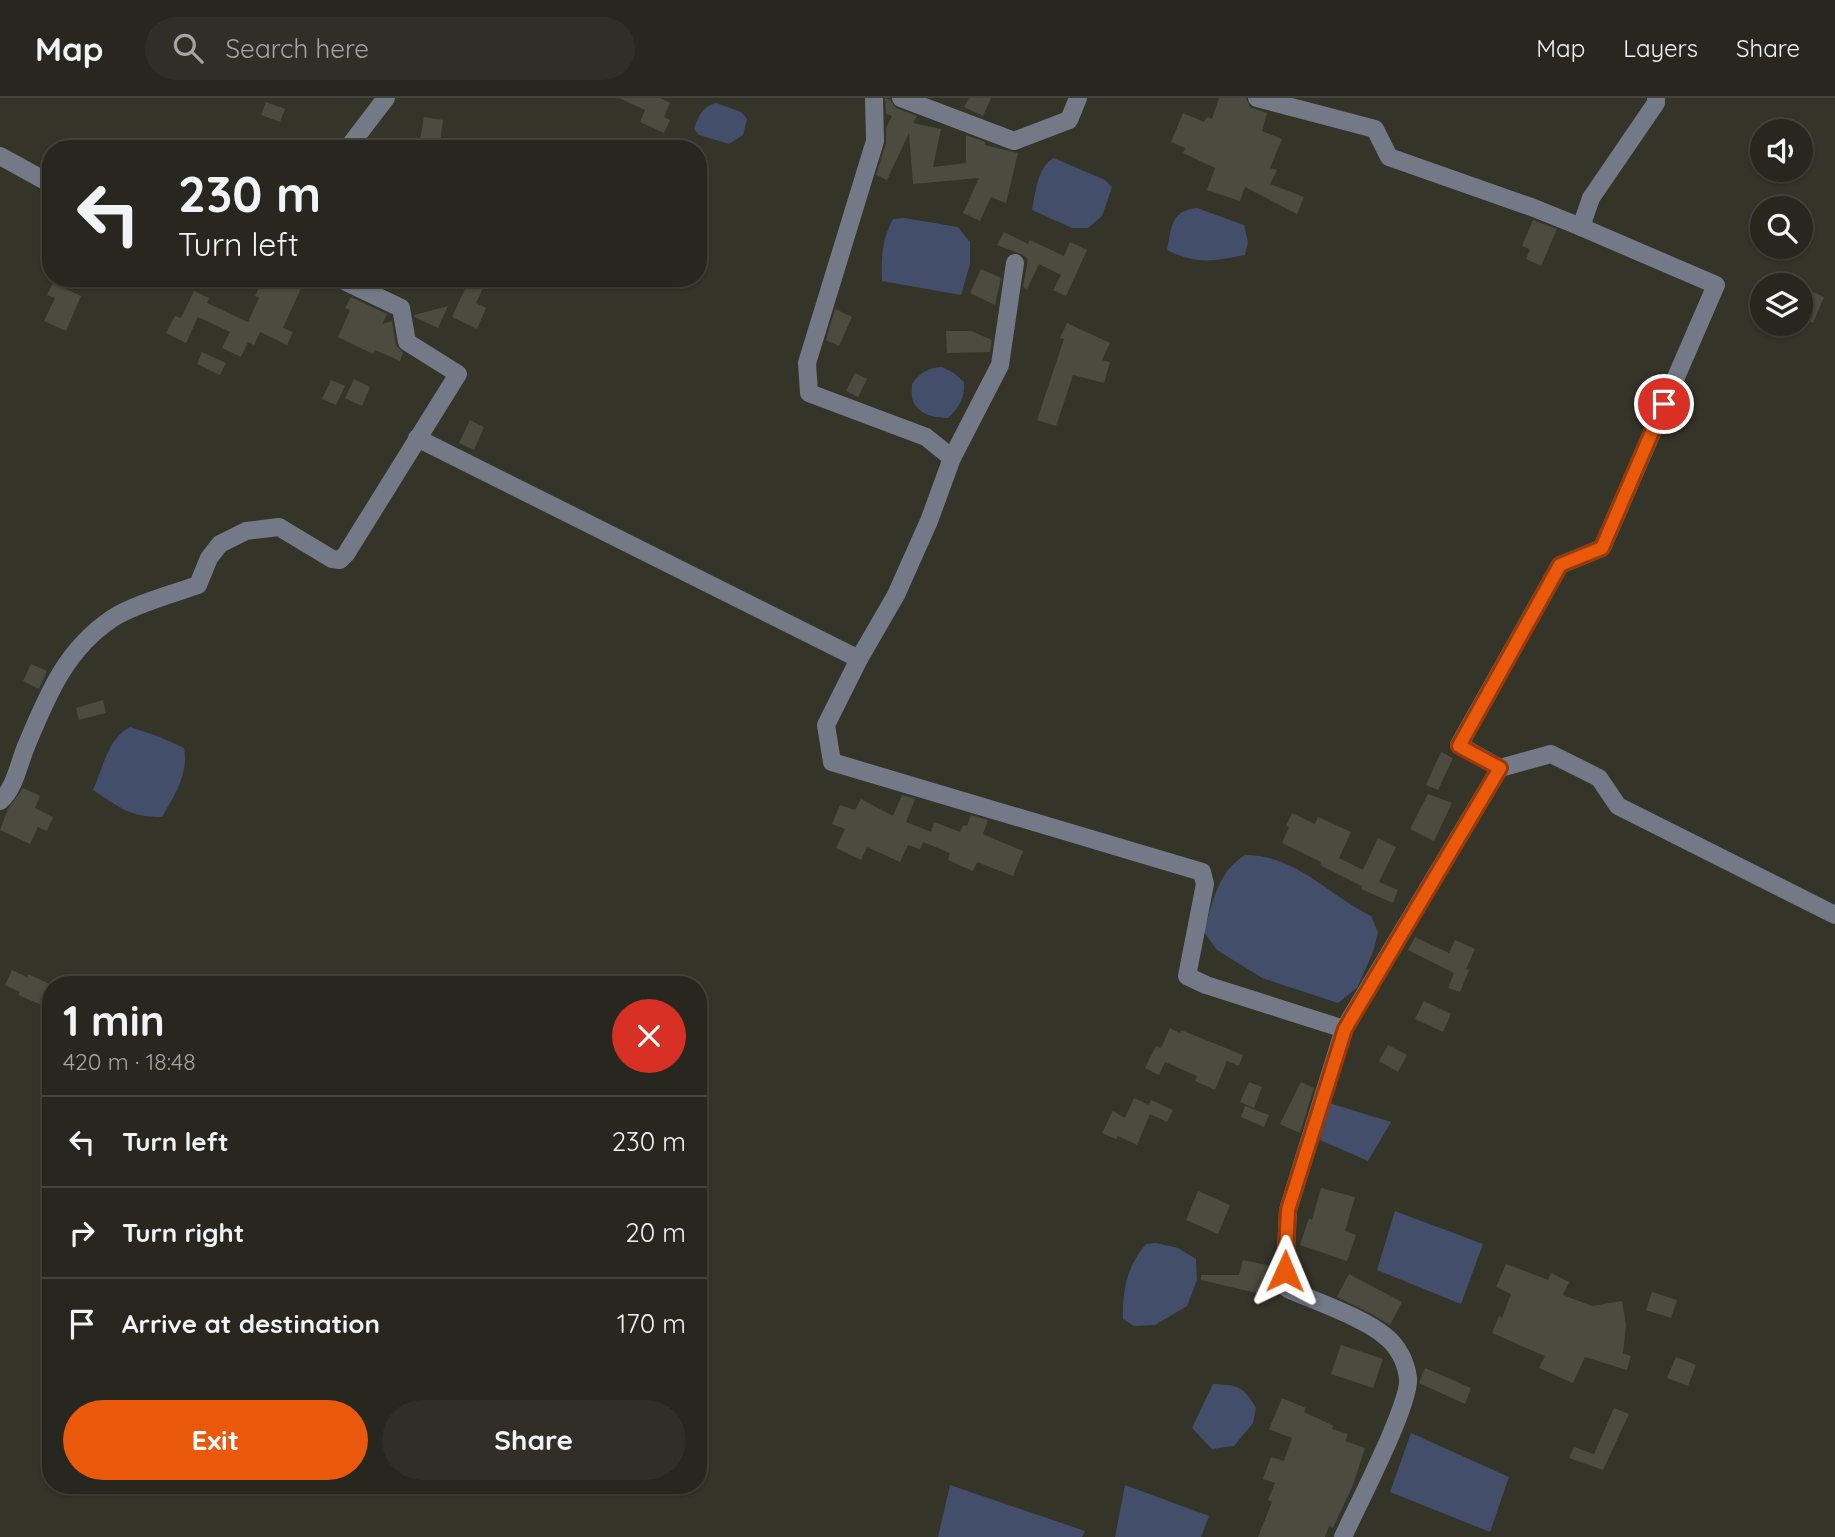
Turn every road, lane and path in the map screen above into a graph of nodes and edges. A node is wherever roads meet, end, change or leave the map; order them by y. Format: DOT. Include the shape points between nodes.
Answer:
graph roads {
  1 [pos="386,98"];
  2 [pos="874,98"];
  3 [pos="901,98"];
  4 [pos="1078,98"];
  5 [pos="1257,98"];
  6 [pos="1656,98"];
  7 [pos="354,140"];
  8 [pos="0,156"];
  9 [pos="42,179"];
  10 [pos="1581,227"];
  11 [pos="1015,264"];
  12 [pos="357,287"];
  13 [pos="417,438"];
  14 [pos="952,458"];
  15 [pos="859,659"];
  16 [pos="1500,768"];
  17 [pos="0,801"];
  18 [pos="1835,915"];
  19 [pos="1345,1029"];
  20 [pos="1343,1537"];
  1 -- 7 [label="street"];
  2 -- 14 [label="street" via="875,141 807,363 809,393 926,437"];
  3 -- 4 [label="street" via="1014,141 1069,120"];
  5 -- 10 [label="street" via="1375,129 1389,157"];
  6 -- 10 [label="street" via="1591,198"];
  8 -- 9 [label="street"];
  10 -- 16 [label="street" via="1716,285 1602,548 1560,565 1459,746"];
  11 -- 14 [label="street" via="1000,365"];
  12 -- 13 [label="street" via="401,308 407,342 458,374"];
  13 -- 15 [label="street"];
  13 -- 17 [label="street" via="340,560 279,527 246,531 220,544 198,585 115,616 91,635 64,664 7,795"];
  14 -- 15 [label="street" via="896,595"];
  15 -- 19 [label="street" via="825,725 832,762 1202,872 1205,884 1187,976"];
  16 -- 18 [label="street" via="1551,754 1599,778 1618,806"];
  16 -- 19 [label="street"];
  19 -- 20 [label="street" via="1288,1210 1288,1289 1384,1335 1398,1349 1408,1379 1403,1405"];
}
